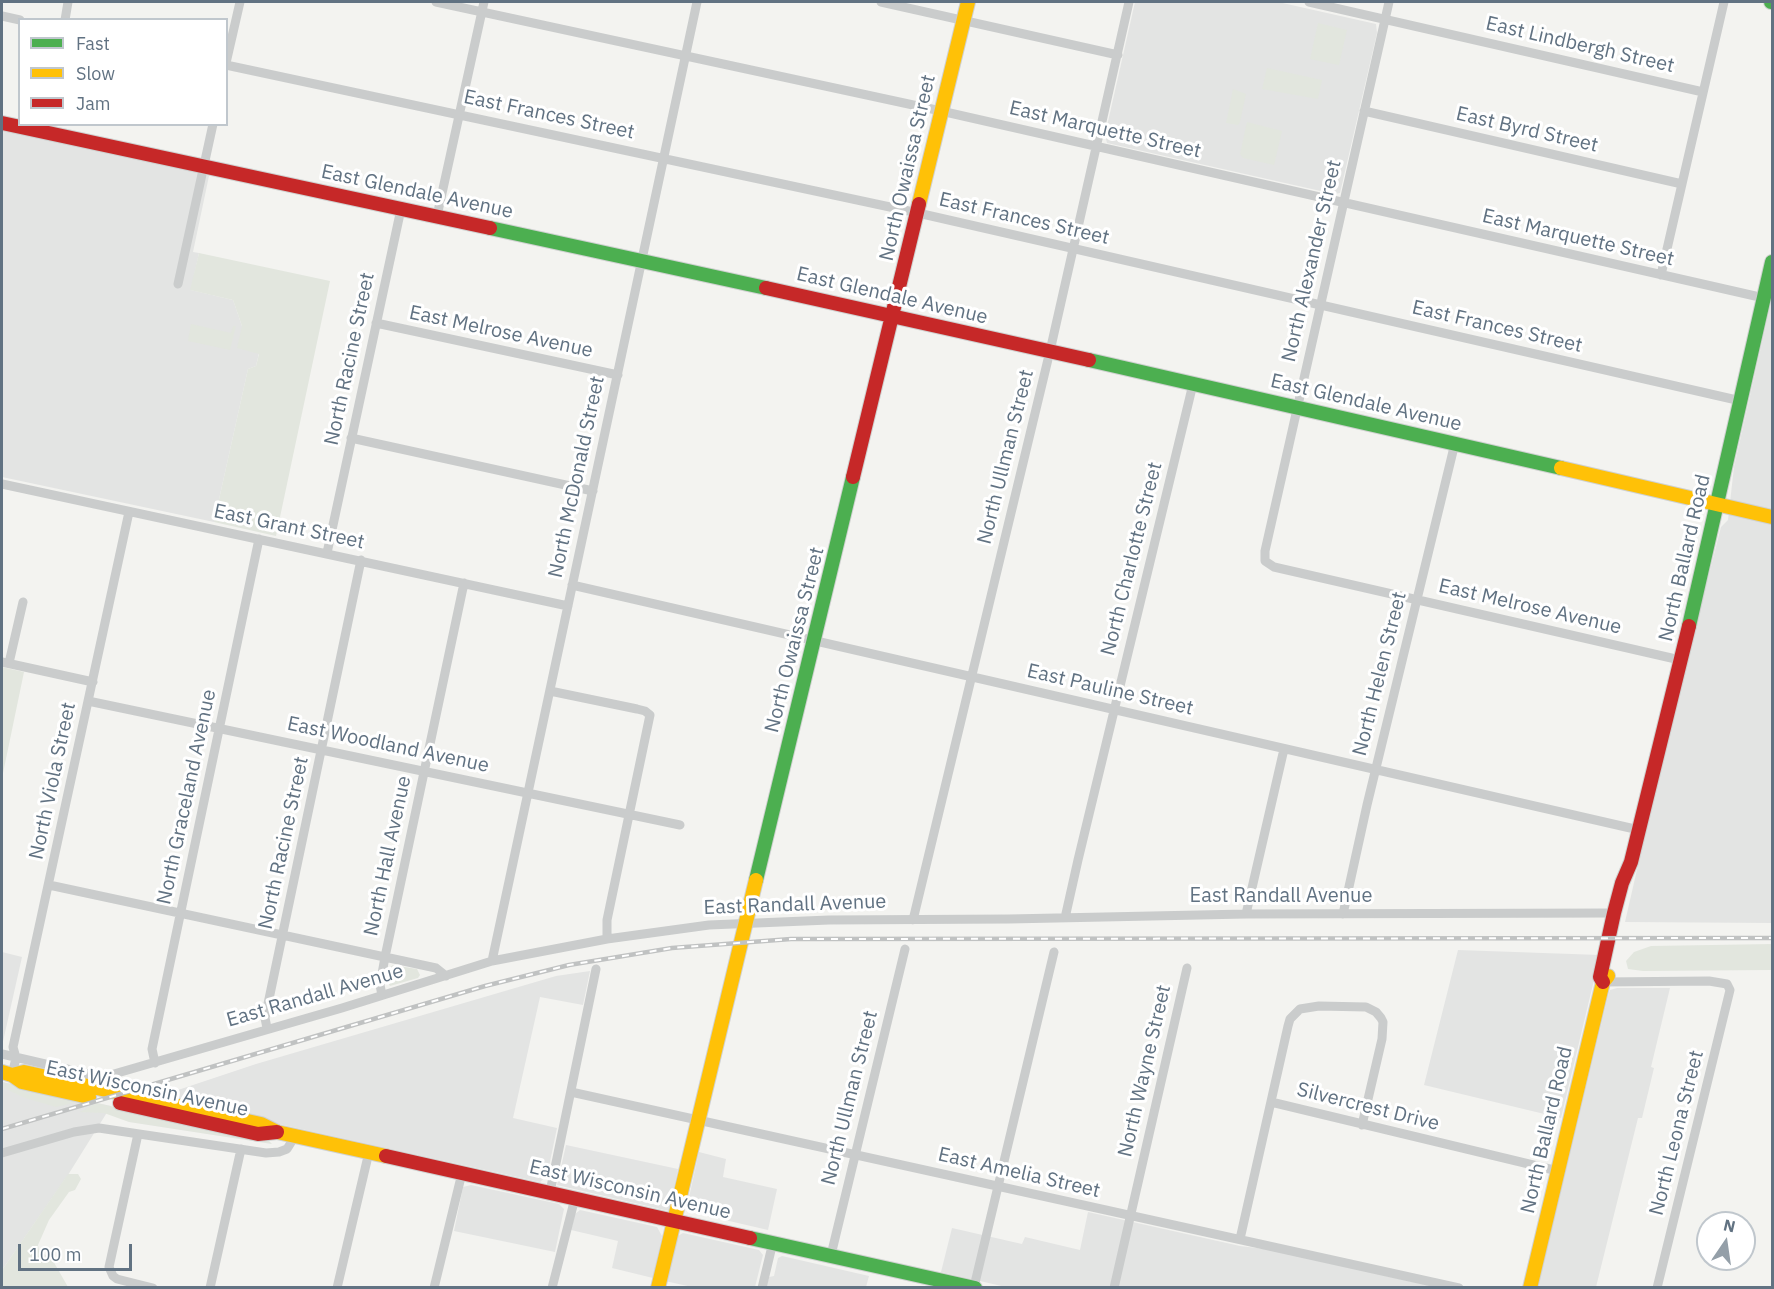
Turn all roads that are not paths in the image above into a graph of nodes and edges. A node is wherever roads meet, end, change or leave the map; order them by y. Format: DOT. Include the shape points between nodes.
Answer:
graph roads {
  1 [pos="68,2"];
  2 [pos="240,2"];
  3 [pos="436,2"];
  4 [pos="697,2"];
  5 [pos="881,2"];
  6 [pos="968,2"];
  7 [pos="1129,2"];
  8 [pos="1309,2"];
  9 [pos="1389,2"];
  10 [pos="1724,2"];
  11 [pos="483,6"];
  12 [pos="2,16"];
  13 [pos="64,18"];
  14 [pos="1385,19"];
  15 [pos="18,20"];
  16 [pos="963,20"];
  17 [pos="228,55"];
  18 [pos="1118,55"];
  19 [pos="686,56"];
  20 [pos="228,64"];
  21 [pos="1703,92"];
  22 [pos="941,111"];
  23 [pos="1364,111"];
  24 [pos="459,115"];
  25 [pos="2,123"];
  26 [pos="18,125"];
  27 [pos="25,126"];
  28 [pos="213,126"];
  29 [pos="40,128"];
  30 [pos="1096,147"];
  31 [pos="664,158"];
  32 [pos="205,166"];
  33 [pos="1682,184"];
  34 [pos="1344,203"];
  35 [pos="401,209"];
  36 [pos="918,213"];
  37 [pos="438,216"];
  38 [pos="1074,249"];
  39 [pos="642,261"];
  40 [pos="1773,262"];
  41 [pos="1661,275"];
  42 [pos="178,284"];
  43 [pos="1764,298"];
  44 [pos="1321,305"];
  45 [pos="894,316"];
  46 [pos="376,323"];
  47 [pos="1050,351"];
  48 [pos="618,375"];
  49 [pos="1193,384"];
  50 [pos="1741,401"];
  51 [pos="1298,408"];
  52 [pos="351,438"];
  53 [pos="1455,443"];
  54 [pos="2,484"];
  55 [pos="593,491"];
  56 [pos="1718,504"];
  57 [pos="129,512"];
  58 [pos="1773,518"];
  59 [pos="259,539"];
  60 [pos="327,553"];
  61 [pos="361,560"];
  62 [pos="1267,563"];
  63 [pos="464,583"];
  64 [pos="572,585"];
  65 [pos="1416,600"];
  66 [pos="23,602"];
  67 [pos="568,606"];
  68 [pos="815,640"];
  69 [pos="1680,660"];
  70 [pos="5,663"];
  71 [pos="971,676"];
  72 [pos="93,682"];
  73 [pos="550,691"];
  74 [pos="88,701"];
  75 [pos="1114,709"];
  76 [pos="220,729"];
  77 [pos="1284,748"];
  78 [pos="322,750"];
  79 [pos="1375,769"];
  80 [pos="424,772"];
  81 [pos="528,793"];
  82 [pos="630,814"];
  83 [pos="680,825"];
  84 [pos="1639,830"];
  85 [pos="1631,862"];
  86 [pos="49,885"];
  87 [pos="181,914"];
  88 [pos="1246,914"];
  89 [pos="1342,914"];
  90 [pos="1614,914"];
  91 [pos="1065,918"];
  92 [pos="913,920"];
  93 [pos="746,922"];
  94 [pos="283,935"];
  95 [pos="607,939"];
  96 [pos="904,949"];
  97 [pos="1054,952"];
  98 [pos="385,957"];
  99 [pos="492,961"];
  100 [pos="1186,968"];
  101 [pos="596,969"];
  102 [pos="446,976"];
  103 [pos="1602,982"];
  104 [pos="382,995"];
  105 [pos="267,1028"];
  106 [pos="13,1047"];
  107 [pos="2,1053"];
  108 [pos="16,1058"];
  109 [pos="155,1063"];
  110 [pos="7,1074"];
  111 [pos="571,1092"];
  112 [pos="1271,1102"];
  113 [pos="698,1120"];
  114 [pos="1362,1125"];
  115 [pos="138,1134"];
  116 [pos="295,1136"];
  117 [pos="242,1149"];
  118 [pos="369,1152"];
  119 [pos="2,1153"];
  120 [pos="855,1155"];
  121 [pos="1558,1171"];
  122 [pos="462,1173"];
  123 [pos="999,1188"];
  124 [pos="550,1192"];
  125 [pos="575,1198"];
  126 [pos="1131,1217"];
  127 [pos="675,1220"];
  128 [pos="1240,1239"];
  129 [pos="773,1242"];
  130 [pos="831,1256"];
  131 [pos="153,1287"];
  132 [pos="210,1287"];
  133 [pos="337,1287"];
  134 [pos="434,1287"];
  135 [pos="552,1287"];
  136 [pos="658,1287"];
  137 [pos="762,1287"];
  138 [pos="975,1287"];
  139 [pos="1114,1287"];
  140 [pos="1459,1287"];
  141 [pos="1530,1287"];
  142 [pos="1657,1287"];
  1 -- 13 [label="street"];
  2 -- 17 [label="street"];
  3 -- 11 [label="street, East Marquette Street"];
  4 -- 19 [label="street, North McDonald Street"];
  5 -- 16 [label="street"];
  6 -- 16 [label="street, North Owaissa Street"];
  7 -- 18 [label="street, North Ullman Street"];
  8 -- 14 [label="street, East Lindbergh Street"];
  9 -- 14 [label="street, North Alexander Street"];
  10 -- 21 [label="street"];
  11 -- 19 [label="street, East Marquette Street"];
  11 -- 24 [label="street"];
  12 -- 15 [label="street"];
  14 -- 21 [label="street, East Lindbergh Street"];
  14 -- 23 [label="street, North Alexander Street"];
  16 -- 18 [label="street"];
  16 -- 22 [label="street, North Owaissa Street"];
  18 -- 30 [label="street, North Ullman Street"];
  19 -- 22 [label="street, East Marquette Street"];
  19 -- 31 [label="street, North McDonald Street"];
  20 -- 24 [label="street, East Frances Street"];
  21 -- 33 [label="street"];
  22 -- 30 [label="street, East Marquette Street"];
  22 -- 36 [label="street, North Owaissa Street"];
  23 -- 33 [label="street, East Byrd Street"];
  23 -- 34 [label="street, North Alexander Street"];
  24 -- 31 [label="street, East Frances Street"];
  24 -- 37 [label="street"];
  25 -- 26 [label="street, East Glendale Avenue"];
  27 -- 29 [label="street, East Glendale Avenue"];
  28 -- 32 [label="street"];
  29 -- 32 [label="street, East Glendale Avenue"];
  30 -- 34 [label="street, East Marquette Street"];
  30 -- 38 [label="street, North Ullman Street"];
  31 -- 36 [label="street, East Frances Street"];
  31 -- 39 [label="street, North McDonald Street"];
  32 -- 35 [label="street, East Glendale Avenue"];
  32 -- 42 [label="street"];
  33 -- 41 [label="street"];
  34 -- 41 [label="street, East Marquette Street"];
  34 -- 44 [label="street, North Alexander Street"];
  35 -- 37 [label="street, East Glendale Avenue"];
  35 -- 46 [label="street, North Racine Street"];
  36 -- 38 [label="street, East Frances Street"];
  36 -- 45 [label="street, North Owaissa Street"];
  37 -- 39 [label="street, East Glendale Avenue"];
  38 -- 44 [label="street, East Frances Street"];
  38 -- 47 [label="street, North Ullman Street"];
  39 -- 45 [label="street, East Glendale Avenue"];
  39 -- 48 [label="street, North McDonald Street"];
  40 -- 43 [label="street, North Ballard Road"];
  41 -- 43 [label="street, East Marquette Street"];
  43 -- 50 [label="street, North Ballard Road"];
  44 -- 50 [label="street, East Frances Street"];
  44 -- 51 [label="street, North Alexander Street"];
  45 -- 47 [label="street, East Glendale Avenue"];
  45 -- 68 [label="street, North Owaissa Street"];
  46 -- 48 [label="street, East Melrose Avenue"];
  46 -- 52 [label="street, North Racine Street"];
  47 -- 49 [label="street, East Glendale Avenue"];
  47 -- 71 [label="street, North Ullman Street"];
  48 -- 55 [label="street, North McDonald Street"];
  49 -- 51 [label="street, East Glendale Avenue"];
  49 -- 75 [label="street, North Charlotte Street"];
  50 -- 56 [label="street, North Ballard Road"];
  51 -- 53 [label="street, East Glendale Avenue"];
  51 -- 62 [label="street, North Alexander Street" via="1265,551"];
  52 -- 55 [label="street"];
  52 -- 60 [label="street, North Racine Street"];
  53 -- 56 [label="street, East Glendale Avenue"];
  53 -- 65 [label="street, North Helen Street"];
  54 -- 57 [label="street, East Grant Street"];
  55 -- 64 [label="street, North McDonald Street"];
  56 -- 58 [label="street, East Glendale Avenue"];
  56 -- 69 [label="street, North Ballard Road"];
  57 -- 59 [label="street, East Grant Street"];
  57 -- 72 [label="street, North Viola Street"];
  59 -- 60 [label="street, East Grant Street"];
  59 -- 76 [label="street, North Graceland Avenue"];
  60 -- 61 [label="street, East Grant Street"];
  61 -- 63 [label="street, East Grant Street"];
  61 -- 78 [label="street, North Racine Street"];
  62 -- 65 [label="street, East Melrose Avenue"];
  63 -- 67 [label="street, East Grant Street"];
  63 -- 80 [label="street, North Hall Avenue"];
  64 -- 67 [label="street, North McDonald Street"];
  64 -- 68 [label="street, East Pauline Street"];
  65 -- 69 [label="street, East Melrose Avenue"];
  65 -- 79 [label="street, North Helen Street"];
  66 -- 70 [label="street"];
  67 -- 73 [label="street, North McDonald Street"];
  68 -- 71 [label="street, East Pauline Street"];
  68 -- 93 [label="street, North Owaissa Street"];
  69 -- 84 [label="street, North Ballard Road"];
  70 -- 72 [label="street"];
  71 -- 75 [label="street, East Pauline Street"];
  71 -- 92 [label="street, North Ullman Street"];
  72 -- 74 [label="street, North Viola Street"];
  73 -- 81 [label="street, North McDonald Street"];
  73 -- 82 [label="street" via="648,713 649,727"];
  74 -- 76 [label="street, East Woodland Avenue"];
  74 -- 86 [label="street, North Viola Street"];
  75 -- 77 [label="street, East Pauline Street"];
  75 -- 91 [label="street, North Charlotte Street"];
  76 -- 78 [label="street, East Woodland Avenue"];
  76 -- 87 [label="street, North Graceland Avenue"];
  77 -- 79 [label="street, East Pauline Street"];
  77 -- 88 [label="street"];
  78 -- 80 [label="street, East Woodland Avenue"];
  78 -- 94 [label="street, North Racine Street"];
  79 -- 84 [label="street, East Pauline Street"];
  79 -- 89 [label="street, North Helen Street"];
  80 -- 81 [label="street, East Woodland Avenue"];
  80 -- 98 [label="street, North Hall Avenue"];
  81 -- 82 [label="street, East Woodland Avenue"];
  81 -- 99 [label="street, North McDonald Street"];
  82 -- 83 [label="street, East Woodland Avenue"];
  82 -- 95 [label="street" via="607,920"];
  84 -- 85 [label="street, North Ballard Road"];
  85 -- 90 [label="street, North Ballard Road"];
  85 -- 103 [label="street, North Ballard Road" via="1630,886 1607,978"];
  86 -- 87 [label="street"];
  86 -- 106 [label="street, North Viola Street"];
  87 -- 94 [label="street"];
  87 -- 109 [label="street, North Graceland Avenue" via="152,1049"];
  88 -- 89 [label="street, East Randall Avenue"];
  88 -- 91 [label="street, East Randall Avenue"];
  89 -- 90 [label="street, East Randall Avenue"];
  90 -- 103 [label="street, North Ballard Road" via="1600,976"];
  91 -- 92 [label="street, East Randall Avenue"];
  92 -- 93 [label="street, East Randall Avenue"];
  93 -- 95 [label="street, East Randall Avenue"];
  93 -- 113 [label="street, North Owaissa Street"];
  94 -- 98 [label="street"];
  94 -- 105 [label="street, North Racine Street" via="265,1018"];
  95 -- 99 [label="street, East Randall Avenue"];
  96 -- 120 [label="street, North Ullman Street"];
  97 -- 123 [label="street"];
  98 -- 102 [label="street" via="436,968"];
  98 -- 104 [label="street, North Hall Avenue"];
  99 -- 102 [label="street, East Randall Avenue"];
  100 -- 126 [label="street, North Wayne Street"];
  101 -- 111 [label="street"];
  102 -- 104 [label="street, East Randall Avenue"];
  103 -- 121 [label="street, North Ballard Road"];
  103 -- 142 [label="street, North Leona Street" via="1709,981 1729,988"];
  104 -- 105 [label="street, East Randall Avenue"];
  105 -- 109 [label="street, East Randall Avenue"];
  106 -- 107 [label="street"];
  106 -- 108 [label="street, North Viola Street"];
  107 -- 108 [label="street, East Randall Avenue"];
  108 -- 109 [label="street, East Randall Avenue" via="97,1076"];
  108 -- 110 [label="street"];
  110 -- 116 [label="street, East Wisconsin Avenue" via="22,1082 258,1134 277,1132"];
  111 -- 113 [label="street, East Amelia Street"];
  111 -- 124 [label="street"];
  112 -- 114 [label="street, Silvercrest Drive"];
  112 -- 114 [label="street" via="1294,1013 1318,1006 1371,1008 1381,1018 1383,1028"];
  112 -- 128 [label="street, Silvercrest Drive"];
  113 -- 120 [label="street, East Amelia Street"];
  113 -- 127 [label="street, North Owaissa Street"];
  114 -- 121 [label="street, Silvercrest Drive"];
  115 -- 117 [label="street"];
  115 -- 119 [label="street" via="86,1129"];
  115 -- 131 [label="street" via="109,1267 122,1281"];
  116 -- 117 [label="street" via="287,1149 279,1152"];
  116 -- 118 [label="street, East Wisconsin Avenue"];
  117 -- 132 [label="street"];
  118 -- 122 [label="street, East Wisconsin Avenue"];
  118 -- 133 [label="street"];
  120 -- 123 [label="street, East Amelia Street"];
  120 -- 130 [label="street, North Ullman Street"];
  121 -- 141 [label="street, North Ballard Road"];
  122 -- 124 [label="street, East Wisconsin Avenue"];
  122 -- 134 [label="street"];
  123 -- 126 [label="street, East Amelia Street"];
  123 -- 138 [label="street"];
  124 -- 125 [label="street, East Wisconsin Avenue"];
  125 -- 127 [label="street, East Wisconsin Avenue"];
  125 -- 135 [label="street"];
  126 -- 128 [label="street, East Amelia Street"];
  126 -- 139 [label="street, North Wayne Street"];
  127 -- 129 [label="street, East Wisconsin Avenue"];
  127 -- 136 [label="street, North Owaissa Street"];
  128 -- 140 [label="street, East Amelia Street"];
  129 -- 130 [label="street, East Wisconsin Avenue"];
  129 -- 137 [label="street"];
  130 -- 138 [label="street, East Wisconsin Avenue"];
}
